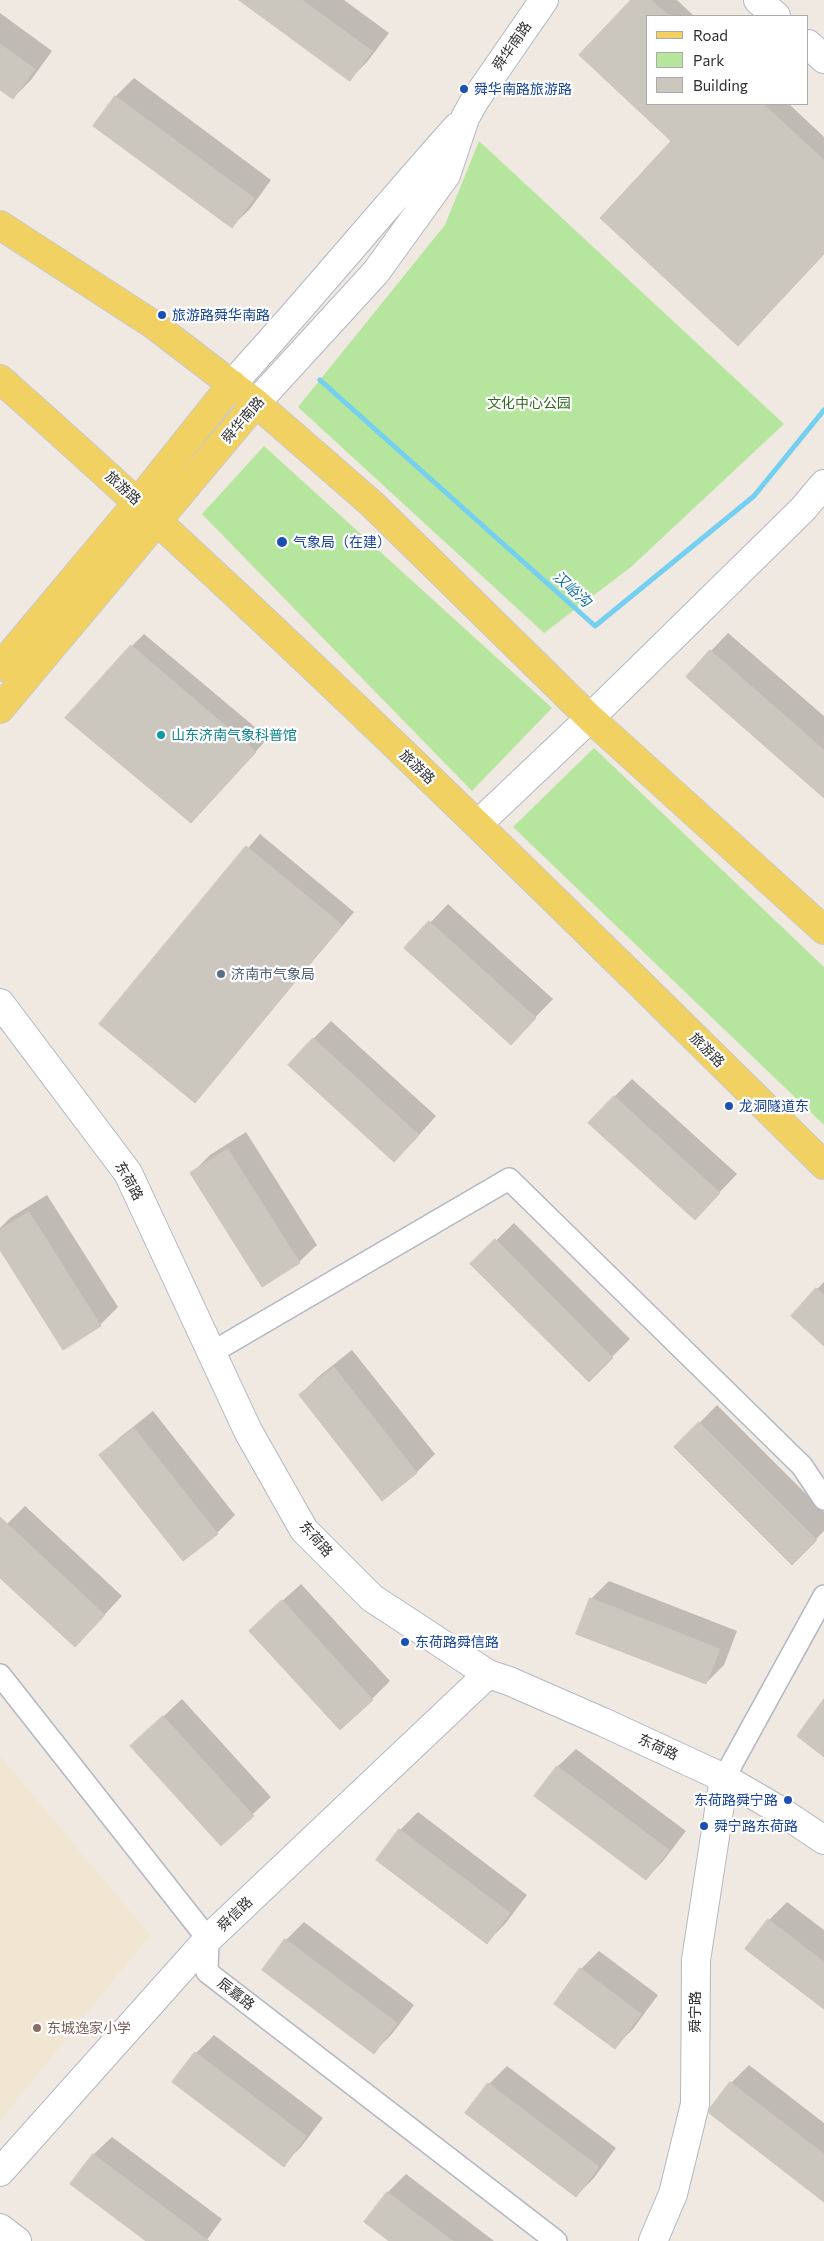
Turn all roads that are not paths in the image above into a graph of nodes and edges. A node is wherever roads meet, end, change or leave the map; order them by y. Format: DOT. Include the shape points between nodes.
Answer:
graph roads {
  1 [pos="544,0"];
  2 [pos="758,0"];
  3 [pos="775,15"];
  4 [pos="809,45"];
  5 [pos="824,59"];
  6 [pos="465,118"];
  7 [pos="0,225"];
  8 [pos="0,379"];
  9 [pos="232,384"];
  10 [pos="256,404"];
  11 [pos="824,484"];
  12 [pos="138,502"];
  13 [pos="158,521"];
  14 [pos="0,666"];
  15 [pos="0,709"];
  16 [pos="590,718"];
  17 [pos="478,824"];
  18 [pos="824,930"];
  19 [pos="0,1003"];
  20 [pos="824,1165"];
  21 [pos="211,1353"];
  22 [pos="824,1499"];
  23 [pos="824,1596"];
  24 [pos="488,1674"];
  25 [pos="0,1675"];
  26 [pos="724,1778"];
  27 [pos="824,1840"];
  28 [pos="208,1940"];
  29 [pos="0,2172"];
  30 [pos="0,2228"];
  31 [pos="17,2241"];
  32 [pos="556,2241"];
  33 [pos="653,2241"];
  1 -- 6 [label="street, 舜华南路"];
  2 -- 3 [label="street"];
  4 -- 5 [label="street"];
  6 -- 9 [label="street, 舜华南路"];
  6 -- 10 [label="street, 舜华南路" via="446,176 376,272"];
  7 -- 9 [label="main road" via="154,325"];
  8 -- 12 [label="main road, 旅游路"];
  9 -- 10 [label="main road"];
  9 -- 12 [label="main road, 舜华南路"];
  10 -- 13 [label="main road, 舜华南路"];
  10 -- 16 [label="main road" via="372,504"];
  11 -- 16 [label="street" via="803,509"];
  12 -- 13 [label="main road, 旅游路"];
  12 -- 14 [label="main road, 舜华南路"];
  13 -- 15 [label="main road, 舜华南路"];
  13 -- 17 [label="main road, 旅游路"];
  16 -- 17 [label="street"];
  16 -- 18 [label="main road"];
  17 -- 20 [label="main road, 旅游路"];
  19 -- 21 [label="street, 东荷路" via="128,1174"];
  21 -- 22 [label="street" via="509,1179 802,1466"];
  21 -- 24 [label="street, 东荷路" via="248,1431 304,1530 372,1598"];
  23 -- 26 [label="street"];
  24 -- 26 [label="street, 东荷路" via="509,1680"];
  24 -- 28 [label="street, 舜信路"];
  25 -- 28 [label="street"];
  26 -- 27 [label="street, 东荷路"];
  26 -- 33 [label="street, 舜宁路" via="696,1960 695,2104 673,2194"];
  28 -- 29 [label="street, 舜信路"];
  28 -- 32 [label="street, 辰嘉路" via="207,1972"];
  30 -- 31 [label="street"];
}
